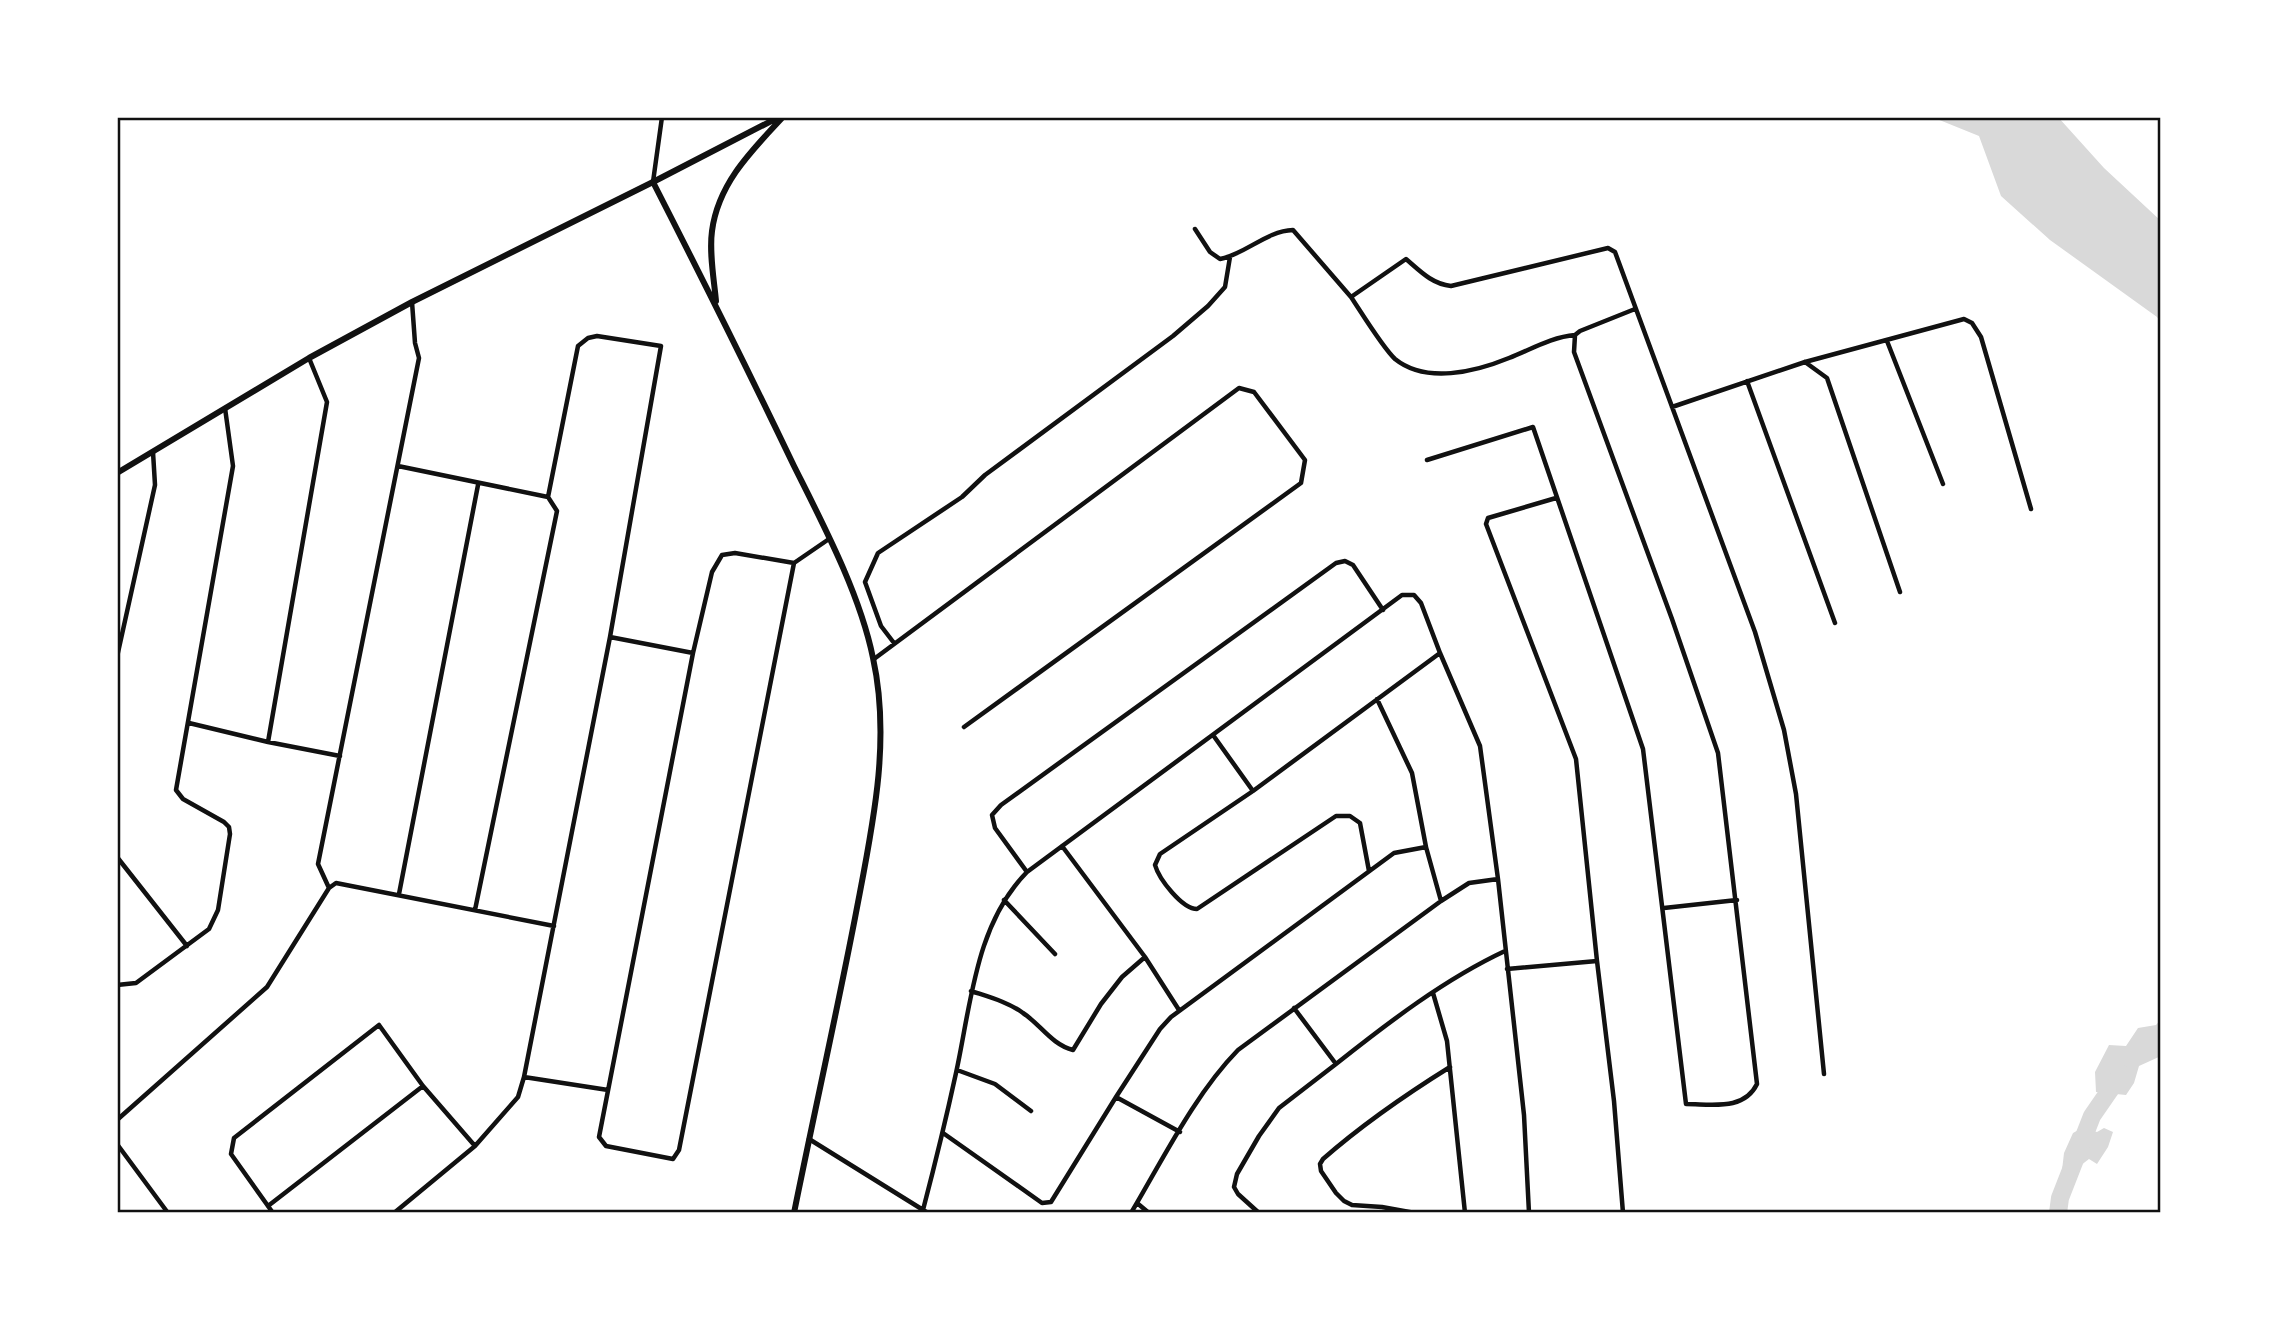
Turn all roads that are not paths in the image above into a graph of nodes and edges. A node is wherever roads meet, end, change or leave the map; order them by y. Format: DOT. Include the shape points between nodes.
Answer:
graph roads {
  1 [pos="662,117"];
  2 [pos="781,117"];
  3 [pos="653,181"];
  4 [pos="1195,229"];
  5 [pos="1230,257"];
  6 [pos="1351,297"];
  7 [pos="412,302"];
  8 [pos="716,307"];
  9 [pos="1635,309"];
  10 [pos="1575,335"];
  11 [pos="1887,341"];
  12 [pos="309,358"];
  13 [pos="1805,362"];
  14 [pos="1747,381"];
  15 [pos="225,407"];
  16 [pos="1672,407"];
  17 [pos="152,451"];
  18 [pos="1427,460"];
  19 [pos="398,466"];
  20 [pos="117,473"];
  21 [pos="1944,484"];
  22 [pos="478,485"];
  23 [pos="548,497"];
  24 [pos="1556,498"];
  25 [pos="2031,509"];
  26 [pos="829,539"];
  27 [pos="794,563"];
  28 [pos="1900,592"];
  29 [pos="1382,610"];
  30 [pos="1835,622"];
  31 [pos="610,637"];
  32 [pos="894,643"];
  33 [pos="693,653"];
  34 [pos="1440,653"];
  35 [pos="117,657"];
  36 [pos="874,659"];
  37 [pos="1377,699"];
  38 [pos="189,723"];
  39 [pos="964,727"];
  40 [pos="1213,735"];
  41 [pos="268,742"];
  42 [pos="340,756"];
  43 [pos="1253,791"];
  44 [pos="1062,846"];
  45 [pos="1426,847"];
  46 [pos="117,857"];
  47 [pos="1369,871"];
  48 [pos="1027,872"];
  49 [pos="1498,879"];
  50 [pos="329,888"];
  51 [pos="399,894"];
  52 [pos="1004,900"];
  53 [pos="1737,900"];
  54 [pos="1441,901"];
  55 [pos="1664,908"];
  56 [pos="475,910"];
  57 [pos="554,926"];
  58 [pos="187,946"];
  59 [pos="1506,951"];
  60 [pos="1055,954"];
  61 [pos="1145,957"];
  62 [pos="1597,961"];
  63 [pos="1507,969"];
  64 [pos="117,985"];
  65 [pos="971,991"];
  66 [pos="1433,993"];
  67 [pos="1294,1007"];
  68 [pos="1179,1010"];
  69 [pos="1336,1064"];
  70 [pos="1450,1067"];
  71 [pos="957,1070"];
  72 [pos="1824,1074"];
  73 [pos="524,1077"];
  74 [pos="423,1086"];
  75 [pos="608,1090"];
  76 [pos="1116,1097"];
  77 [pos="1031,1111"];
  78 [pos="117,1120"];
  79 [pos="1180,1132"];
  80 [pos="943,1133"];
  81 [pos="809,1139"];
  82 [pos="117,1144"];
  83 [pos="475,1146"];
  84 [pos="1137,1203"];
  85 [pos="268,1206"];
  86 [pos="925,1211"];
  87 [pos="168,1213"];
  88 [pos="272,1213"];
  89 [pos="394,1213"];
  90 [pos="794,1213"];
  91 [pos="1131,1213"];
  92 [pos="1149,1213"];
  93 [pos="1259,1213"];
  94 [pos="1415,1213"];
  95 [pos="1465,1213"];
  96 [pos="1529,1213"];
  97 [pos="1623,1213"];
  1 -- 3 [label="street"];
  2 -- 3 [label="main road"];
  2 -- 8 [label="main road" via="738,167 717,209 711,232"];
  3 -- 7 [label="main road"];
  3 -- 8 [label="main road"];
  4 -- 5 [label="street" via="1210,252 1220,259"];
  5 -- 6 [label="street" via="1281,230 1293,230"];
  5 -- 32 [label="street" via="1225,287 1173,336 985,475 962,497 878,554 865,583 881,626"];
  6 -- 9 [label="street" via="1406,259 1440,285 1451,286 1608,248 1619,258"];
  6 -- 10 [label="street" via="1394,358 1418,372 1447,375"];
  7 -- 12 [label="main road"];
  7 -- 19 [label="street" via="419,358"];
  8 -- 26 [label="main road"];
  9 -- 10 [label="street"];
  9 -- 16 [label="street"];
  10 -- 53 [label="street" via="1574,352 1717,753"];
  11 -- 13 [label="street"];
  11 -- 21 [label="street"];
  11 -- 25 [label="street" via="1964,319 1972,323 1981,337"];
  12 -- 15 [label="main road"];
  12 -- 41 [label="street" via="327,402"];
  13 -- 14 [label="street"];
  13 -- 28 [label="street" via="1827,378"];
  14 -- 16 [label="street"];
  14 -- 30 [label="street"];
  15 -- 17 [label="main road"];
  15 -- 38 [label="street" via="233,466"];
  16 -- 72 [label="street" via="1755,632 1784,730 1796,794"];
  17 -- 20 [label="main road"];
  17 -- 35 [label="street" via="155,485"];
  18 -- 24 [label="street" via="1533,427"];
  19 -- 22 [label="street"];
  19 -- 42 [label="street"];
  22 -- 23 [label="street"];
  22 -- 51 [label="street"];
  23 -- 31 [label="street" via="578,346 597,336 661,346"];
  23 -- 56 [label="street" via="557,511"];
  24 -- 55 [label="street" via="1643,749"];
  24 -- 62 [label="street" via="1488,518 1486,524 1576,759"];
  26 -- 27 [label="street"];
  26 -- 36 [label="main road"];
  27 -- 33 [label="street" via="722,555 712,572"];
  27 -- 75 [label="street" via="685,1125 673,1159 606,1146 598,1137"];
  29 -- 34 [label="street" via="1402,595 1414,595"];
  29 -- 40 [label="street"];
  29 -- 48 [label="street" via="1353,565 1336,563 1001,805 992,815 995,828"];
  31 -- 33 [label="street"];
  31 -- 57 [label="street"];
  32 -- 36 [label="street"];
  32 -- 39 [label="street" via="1239,388 1254,392 1305,460 1301,483"];
  33 -- 75 [label="street"];
  34 -- 37 [label="street"];
  34 -- 49 [label="street" via="1480,746"];
  36 -- 81 [label="main road" via="881,730 879,775 847,961"];
  37 -- 43 [label="street"];
  37 -- 45 [label="street" via="1412,773"];
  38 -- 41 [label="street"];
  38 -- 58 [label="street" via="177,794 230,830 218,910 209,929"];
  40 -- 43 [label="street"];
  40 -- 44 [label="street"];
  41 -- 42 [label="street"];
  42 -- 50 [label="street" via="318,864"];
  43 -- 47 [label="street" via="1160,854 1155,865 1158,874 1182,904 1191,909 1207,904 1336,816 1350,816 1360,823"];
  44 -- 48 [label="street"];
  44 -- 61 [label="street"];
  45 -- 47 [label="street" via="1394,853"];
  45 -- 54 [label="street"];
  46 -- 58 [label="street"];
  47 -- 68 [label="street"];
  48 -- 52 [label="street"];
  49 -- 54 [label="street" via="1469,883"];
  49 -- 59 [label="street"];
  50 -- 51 [label="street" via="336,883"];
  50 -- 78 [label="street" via="267,987"];
  51 -- 56 [label="street"];
  52 -- 60 [label="street"];
  52 -- 65 [label="street"];
  53 -- 55 [label="street"];
  53 -- 55 [label="street" via="1757,1084 1746,1100 1733,1104 1686,1104"];
  54 -- 67 [label="street"];
  56 -- 57 [label="street"];
  57 -- 73 [label="street"];
  58 -- 64 [label="street" via="136,983"];
  59 -- 63 [label="street"];
  59 -- 66 [label="street"];
  61 -- 65 [label="street" via="1101,1004 1073,1050 1062,1047 1013,1006"];
  61 -- 68 [label="street"];
  62 -- 63 [label="street"];
  62 -- 97 [label="street"];
  63 -- 96 [label="street" via="1524,1115"];
  65 -- 71 [label="street"];
  66 -- 69 [label="street"];
  66 -- 70 [label="street"];
  67 -- 69 [label="street"];
  67 -- 79 [label="street" via="1219,1069"];
  68 -- 76 [label="street" via="1160,1029"];
  69 -- 93 [label="street" via="1279,1108 1237,1174 1234,1187"];
  70 -- 94 [label="street" via="1393,1102 1320,1164 1336,1193 1352,1205"];
  70 -- 95 [label="street"];
  71 -- 77 [label="street" via="995,1084"];
  71 -- 80 [label="street"];
  73 -- 75 [label="street"];
  73 -- 83 [label="street" via="518,1097"];
  74 -- 83 [label="street"];
  74 -- 85 [label="street"];
  74 -- 85 [label="street" via="379,1025 234,1138 231,1154"];
  76 -- 79 [label="street"];
  76 -- 80 [label="street" via="1048,1204"];
  79 -- 84 [label="street"];
  80 -- 86 [label="street"];
  81 -- 86 [label="street"];
  81 -- 90 [label="main road"];
  82 -- 87 [label="street"];
  83 -- 89 [label="street"];
  84 -- 91 [label="street"];
  84 -- 92 [label="street"];
  85 -- 88 [label="street"];
}
